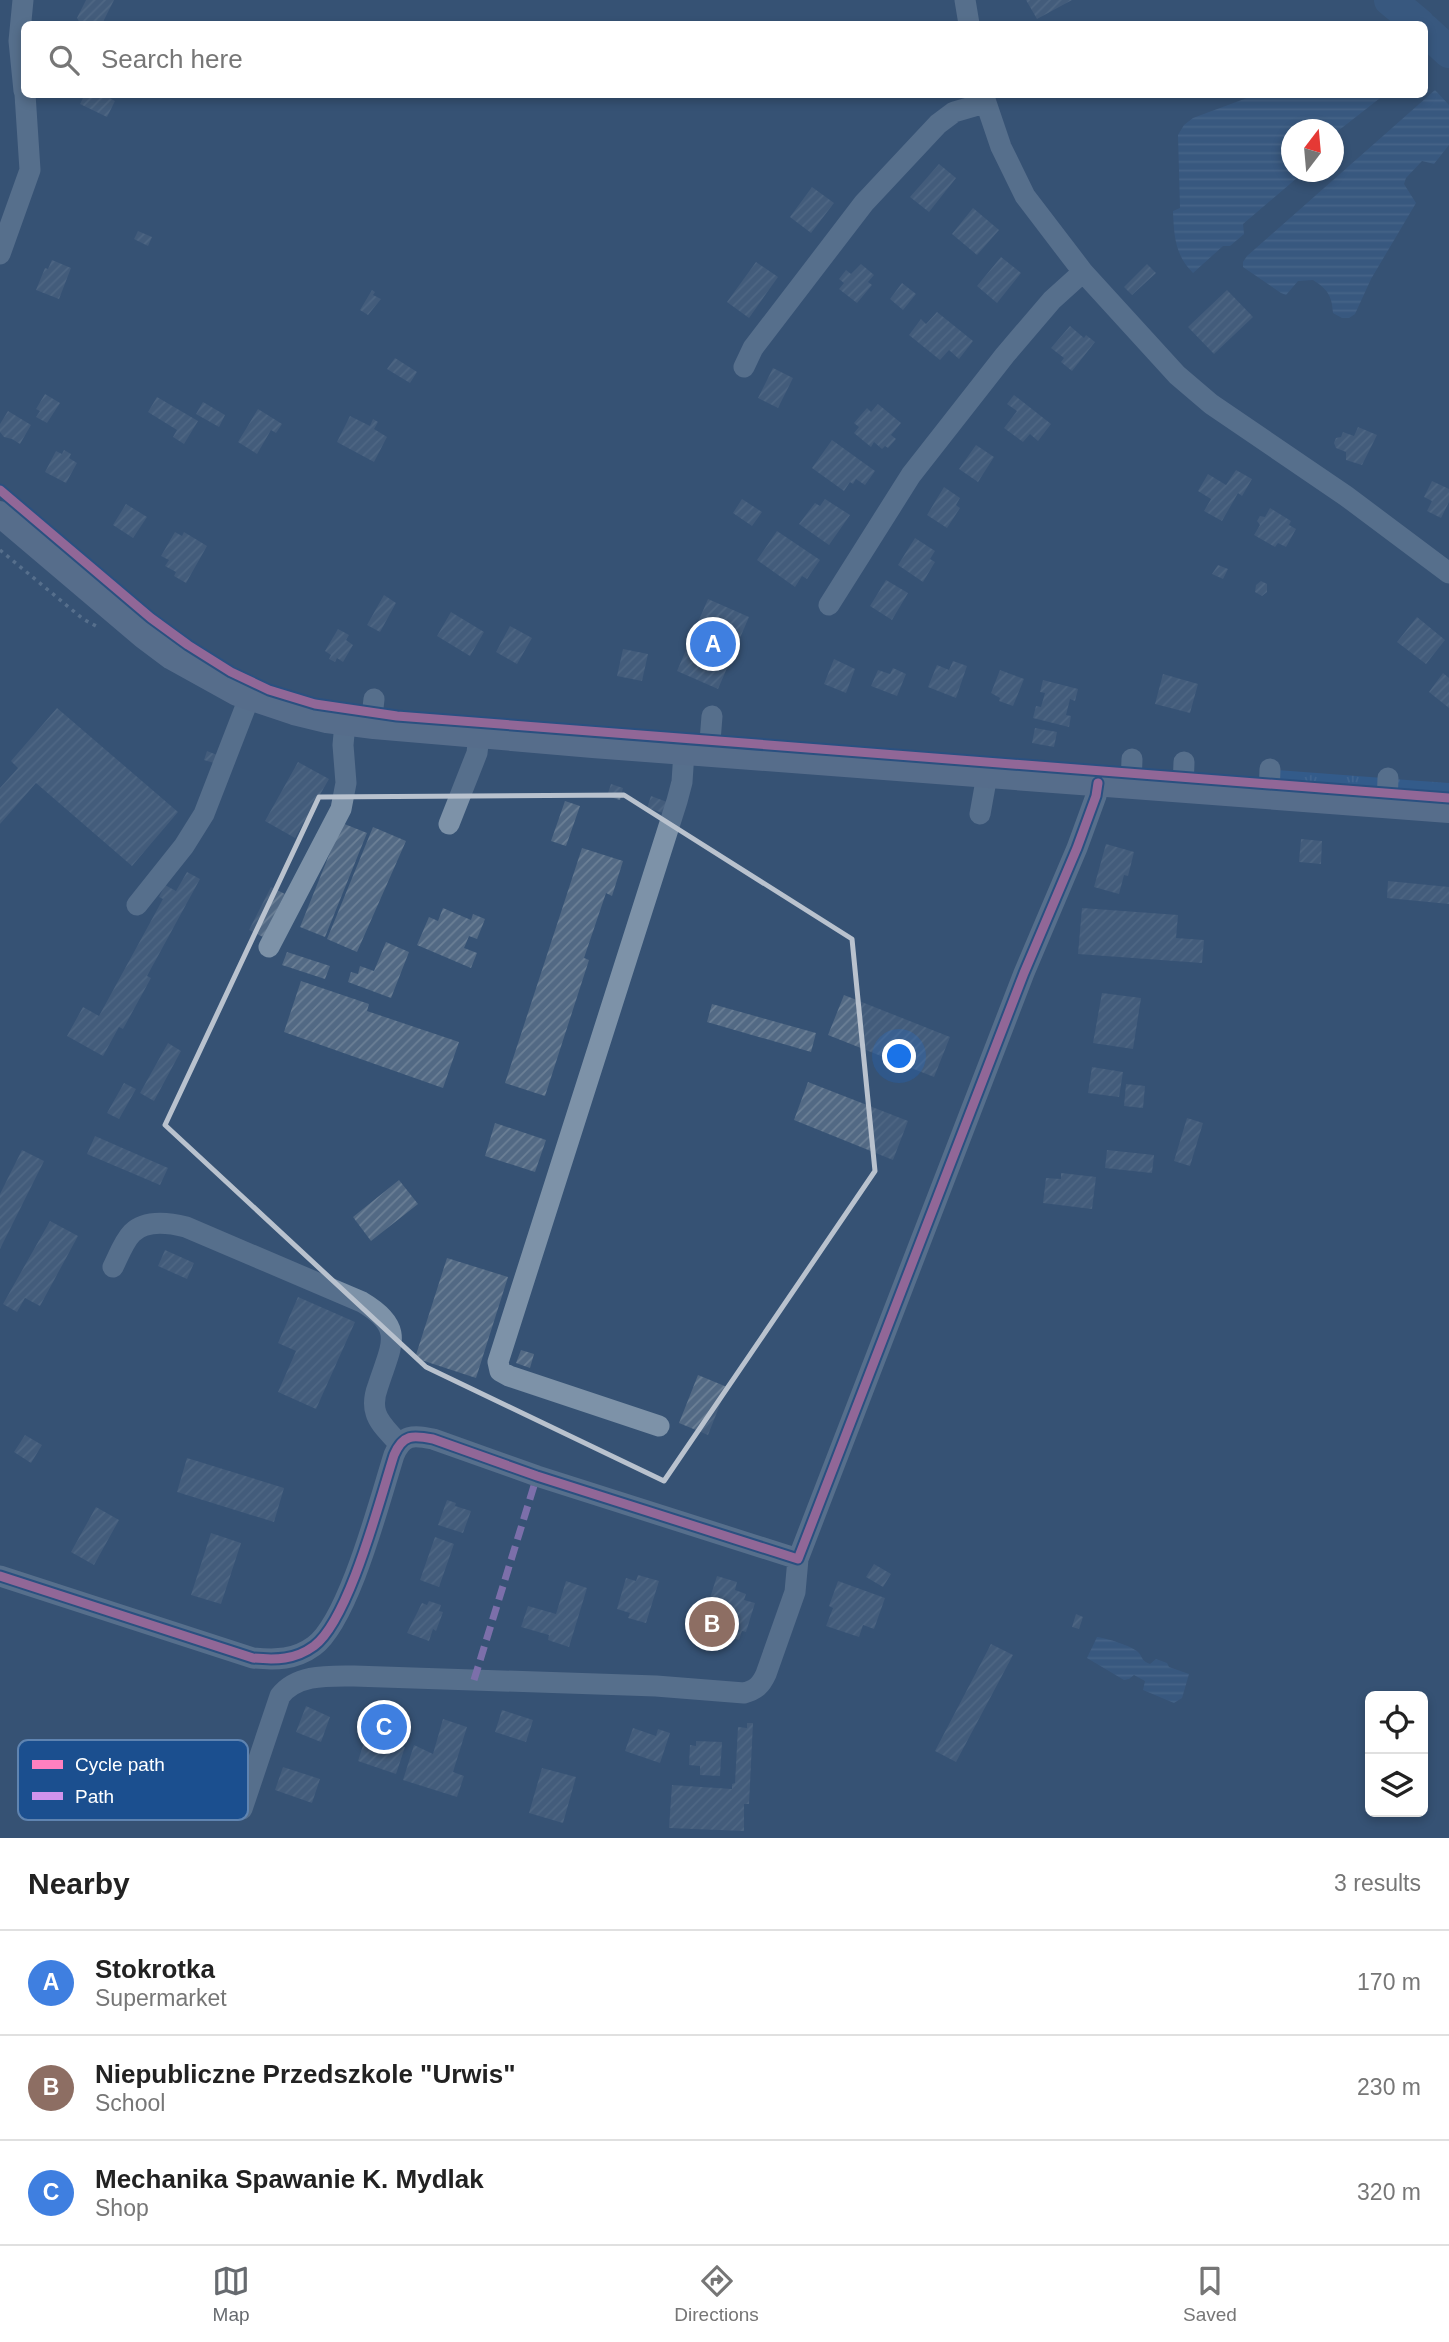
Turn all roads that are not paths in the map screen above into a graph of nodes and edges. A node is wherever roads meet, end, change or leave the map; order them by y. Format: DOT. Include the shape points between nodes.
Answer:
graph roads {
  1 [pos="23,0"];
  2 [pos="965,0"];
  3 [pos="968,21"];
  4 [pos="21,58"];
  5 [pos="25,98"];
  6 [pos="984,99"];
  7 [pos="0,254"];
  8 [pos="1083,272"];
  9 [pos="744,367"];
  10 [pos="0,514"];
  11 [pos="1449,573"];
  12 [pos="829,605"];
  13 [pos="249,698"];
  14 [pos="374,699"];
  15 [pos="712,716"];
  16 [pos="358,724"];
  17 [pos="479,735"];
  18 [pos="697,752"];
  19 [pos="1132,759"];
  20 [pos="1184,762"];
  21 [pos="1270,769"];
  22 [pos="987,775"];
  23 [pos="1388,778"];
  24 [pos="1098,783"];
  25 [pos="1131,786"];
  26 [pos="1183,790"];
  27 [pos="1269,797"];
  28 [pos="1387,806"];
  29 [pos="1449,810"];
  30 [pos="980,814"];
  31 [pos="449,824"];
  32 [pos="137,905"];
  33 [pos="269,947"];
  34 [pos="113,1268"];
  35 [pos="659,1426"];
  36 [pos="399,1444"];
  37 [pos="798,1559"];
  38 [pos="0,1576"];
  39 [pos="248,1791"];
  1 -- 4 [label="street"];
  2 -- 3 [label="street"];
  5 -- 7 [label="street" via="30,170"];
  6 -- 8 [label="street" via="1009,168 1025,196"];
  6 -- 9 [label="street" via="938,124 864,203 753,348"];
  8 -- 11 [label="street" via="1192,390"];
  8 -- 12 [label="street" via="1044,309 911,475"];
  10 -- 13 [label="main road" via="162,650"];
  13 -- 16 [label="main road"];
  13 -- 32 [label="street" via="204,814"];
  14 -- 16 [label="street"];
  15 -- 18 [label="street"];
  16 -- 17 [label="main road"];
  16 -- 33 [label="street" via="343,745 346,783 341,810"];
  17 -- 18 [label="main road"];
  17 -- 31 [label="street" via="475,759"];
  18 -- 22 [label="main road"];
  18 -- 35 [label="street" via="682,782 498,1362 500,1371 509,1376"];
  19 -- 25 [label="street"];
  20 -- 26 [label="street"];
  21 -- 27 [label="street"];
  22 -- 24 [label="main road"];
  22 -- 30 [label="street"];
  23 -- 28 [label="street"];
  24 -- 25 [label="main road"];
  24 -- 37 [label="street" via="1077,848 1019,986"];
  25 -- 26 [label="main road"];
  26 -- 27 [label="main road"];
  27 -- 28 [label="main road"];
  28 -- 29 [label="main road"];
  34 -- 36 [label="street" via="133,1233 168,1222 377,1311 392,1335 374,1402 376,1414"];
  36 -- 37 [label="street" via="417,1436 433,1439"];
  36 -- 38 [label="street" via="341,1610 316,1644 291,1658 242,1655"];
  37 -- 39 [label="street" via="795,1592 766,1674 753,1691 307,1678 288,1686 280,1696"];
}
